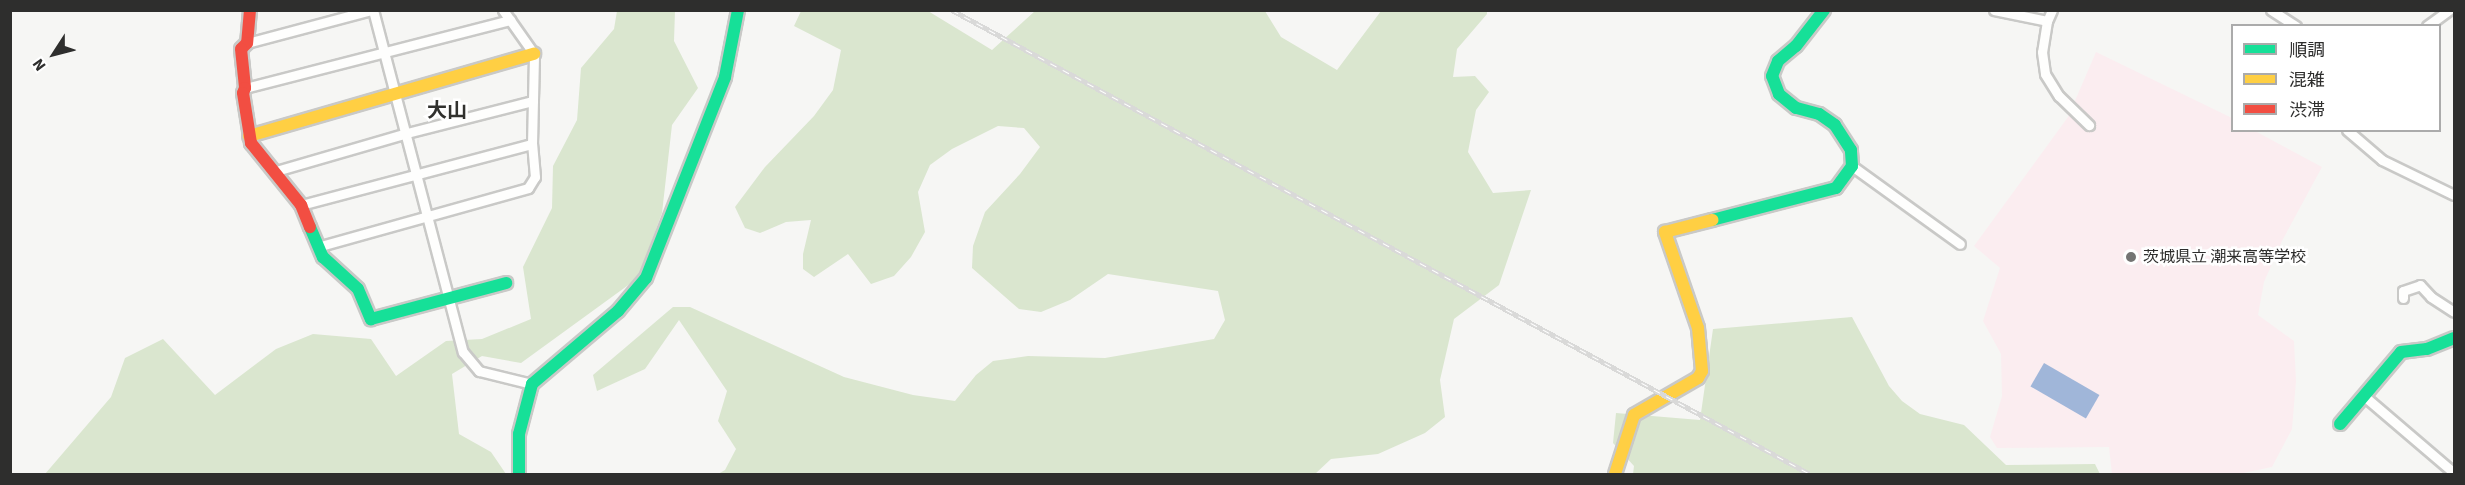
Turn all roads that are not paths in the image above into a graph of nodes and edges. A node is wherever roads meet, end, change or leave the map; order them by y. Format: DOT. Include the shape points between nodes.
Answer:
graph roads {
  1 [pos="250,10"];
  2 [pos="372,10"];
  3 [pos="503,10"];
  4 [pos="738,10"];
  5 [pos="1824,10"];
  6 [pos="1994,10"];
  7 [pos="2052,10"];
  8 [pos="2271,10"];
  9 [pos="2449,10"];
  10 [pos="510,20"];
  11 [pos="2047,21"];
  12 [pos="2293,24"];
  13 [pos="2430,24"];
  14 [pos="247,43"];
  15 [pos="384,51"];
  16 [pos="534,54"];
  17 [pos="245,88"];
  18 [pos="396,93"];
  19 [pos="533,101"];
  20 [pos="2089,125"];
  21 [pos="2349,132"];
  22 [pos="407,133"];
  23 [pos="249,136"];
  24 [pos="532,144"];
  25 [pos="1852,166"];
  26 [pos="276,171"];
  27 [pos="416,175"];
  28 [pos="2454,195"];
  29 [pos="301,206"];
  30 [pos="427,214"];
  31 [pos="1960,244"];
  32 [pos="317,247"];
  33 [pos="506,283"];
  34 [pos="451,298"];
  35 [pos="2403,298"];
  36 [pos="2454,312"];
  37 [pos="2454,338"];
  38 [pos="532,384"];
  39 [pos="2364,396"];
  40 [pos="2340,424"];
  41 [pos="2454,473"];
  42 [pos="519,474"];
  43 [pos="1615,474"];
  1 -- 14 [label="street"];
  2 -- 14 [label="street"];
  2 -- 15 [label="street"];
  3 -- 10 [label="street"];
  4 -- 38 [label="street" via="725,78 646,278 618,311"];
  5 -- 25 [label="street" via="1802,39 1778,61 1772,76 1779,94 1796,108 1819,114 1835,125 1851,150"];
  6 -- 11 [label="street"];
  7 -- 11 [label="street"];
  8 -- 12 [label="street"];
  9 -- 13 [label="street"];
  10 -- 15 [label="street"];
  10 -- 16 [label="street"];
  11 -- 20 [label="street" via="2042,52 2045,74 2059,96"];
  14 -- 17 [label="street" via="241,49"];
  15 -- 17 [label="street"];
  15 -- 18 [label="street"];
  16 -- 18 [label="street"];
  16 -- 19 [label="street"];
  17 -- 23 [label="street"];
  18 -- 22 [label="street"];
  18 -- 23 [label="street"];
  19 -- 22 [label="street"];
  19 -- 24 [label="street"];
  21 -- 28 [label="street" via="2382,160"];
  22 -- 26 [label="street"];
  22 -- 27 [label="street"];
  23 -- 26 [label="street"];
  24 -- 27 [label="street"];
  24 -- 30 [label="street" via="536,177 528,188"];
  25 -- 31 [label="street"];
  25 -- 43 [label="street" via="1836,188 1665,232 1698,328 1702,371 1698,378 1634,415"];
  26 -- 29 [label="street"];
  27 -- 29 [label="street"];
  27 -- 30 [label="street"];
  29 -- 32 [label="street"];
  30 -- 32 [label="street"];
  30 -- 34 [label="street"];
  32 -- 34 [label="street" via="358,289 371,319"];
  33 -- 34 [label="street"];
  34 -- 38 [label="street" via="463,352 470,363 479,371"];
  35 -- 36 [label="street" via="2403,291 2420,285"];
  37 -- 39 [label="street" via="2427,349 2401,352"];
  38 -- 42 [label="street" via="519,434"];
  39 -- 40 [label="street"];
  39 -- 41 [label="street"];
}
